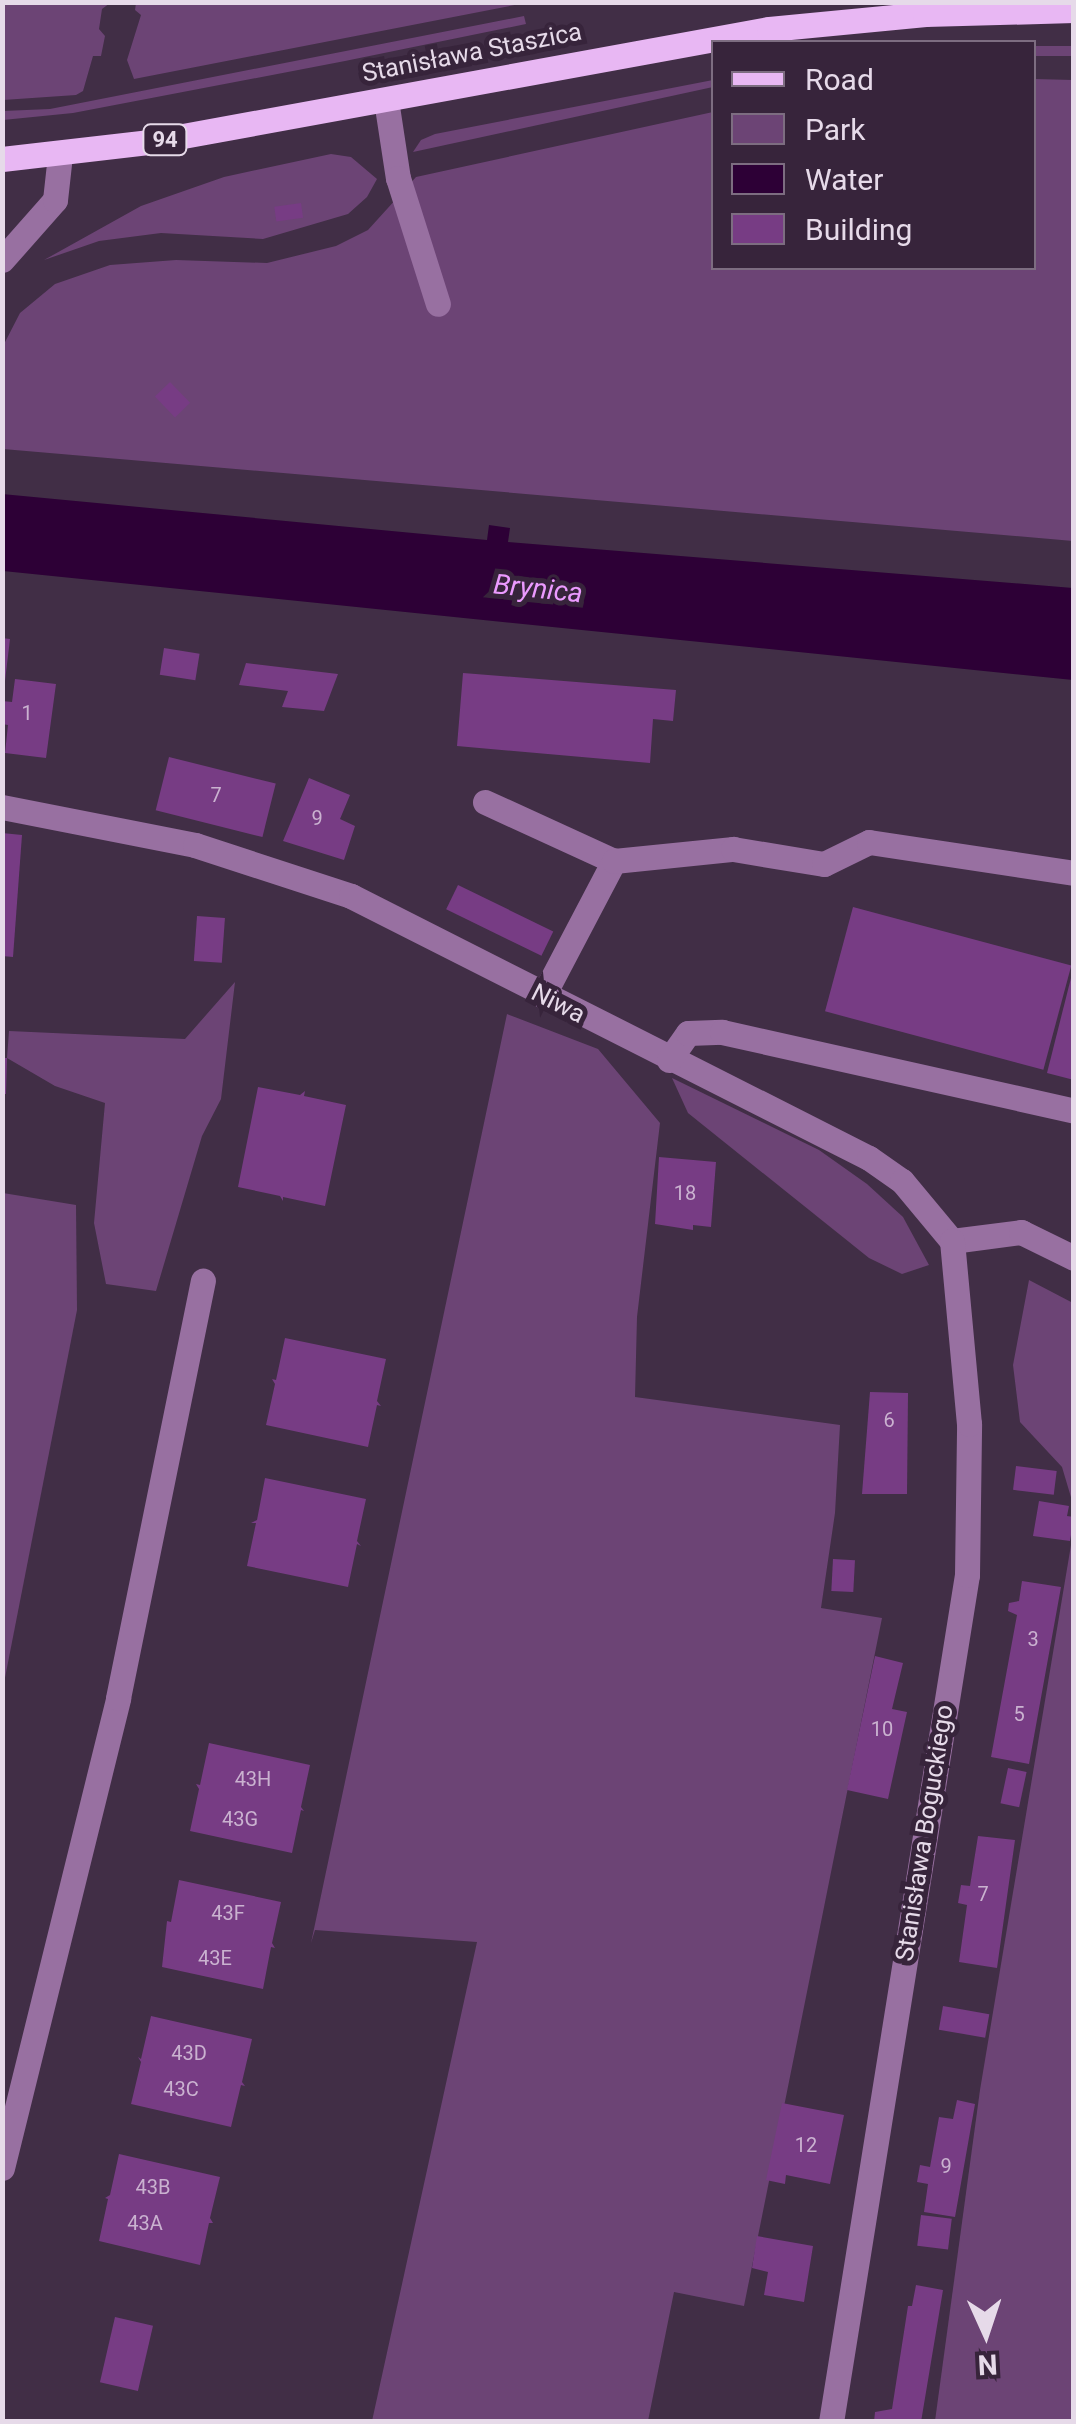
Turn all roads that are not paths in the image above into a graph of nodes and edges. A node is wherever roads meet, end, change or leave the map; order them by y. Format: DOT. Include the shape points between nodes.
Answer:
graph roads {
  1 [pos="926,8"];
  2 [pos="1074,10"];
  3 [pos="386,100"];
  4 [pos="60,155"];
  5 [pos="2,159"];
  6 [pos="2,260"];
  7 [pos="438,304"];
  8 [pos="485,802"];
  9 [pos="2,806"];
  10 [pos="614,861"];
  11 [pos="1074,873"];
  12 [pos="543,996"];
  13 [pos="669,1060"];
  14 [pos="1074,1111"];
  15 [pos="952,1241"];
  16 [pos="1074,1258"];
  17 [pos="203,1280"];
  18 [pos="2,2168"];
  19 [pos="831,2422"];
  1 -- 2 [label="main road, Stanisława Staszica / 94"];
  1 -- 3 [label="main road, Stanisława Staszica / 94" via="769,29"];
  3 -- 4 [label="main road, Stanisława Staszica / 94"];
  3 -- 7 [label="street" via="398,178"];
  4 -- 5 [label="main road, Stanisława Staszica / 94"];
  4 -- 6 [label="street" via="55,200"];
  8 -- 10 [label="street"];
  9 -- 12 [label="street, Niwa" via="195,845 351,896"];
  10 -- 11 [label="street" via="733,849 824,864 869,842"];
  10 -- 12 [label="street"];
  12 -- 13 [label="street, Niwa"];
  13 -- 14 [label="street" via="688,1033 722,1032"];
  13 -- 15 [label="street, Niwa" via="869,1158 902,1181"];
  15 -- 16 [label="street" via="1021,1232"];
  15 -- 19 [label="street, Stanisława Boguckiego" via="970,1455 967,1575"];
  17 -- 18 [label="street" via="118,1698"];
}
